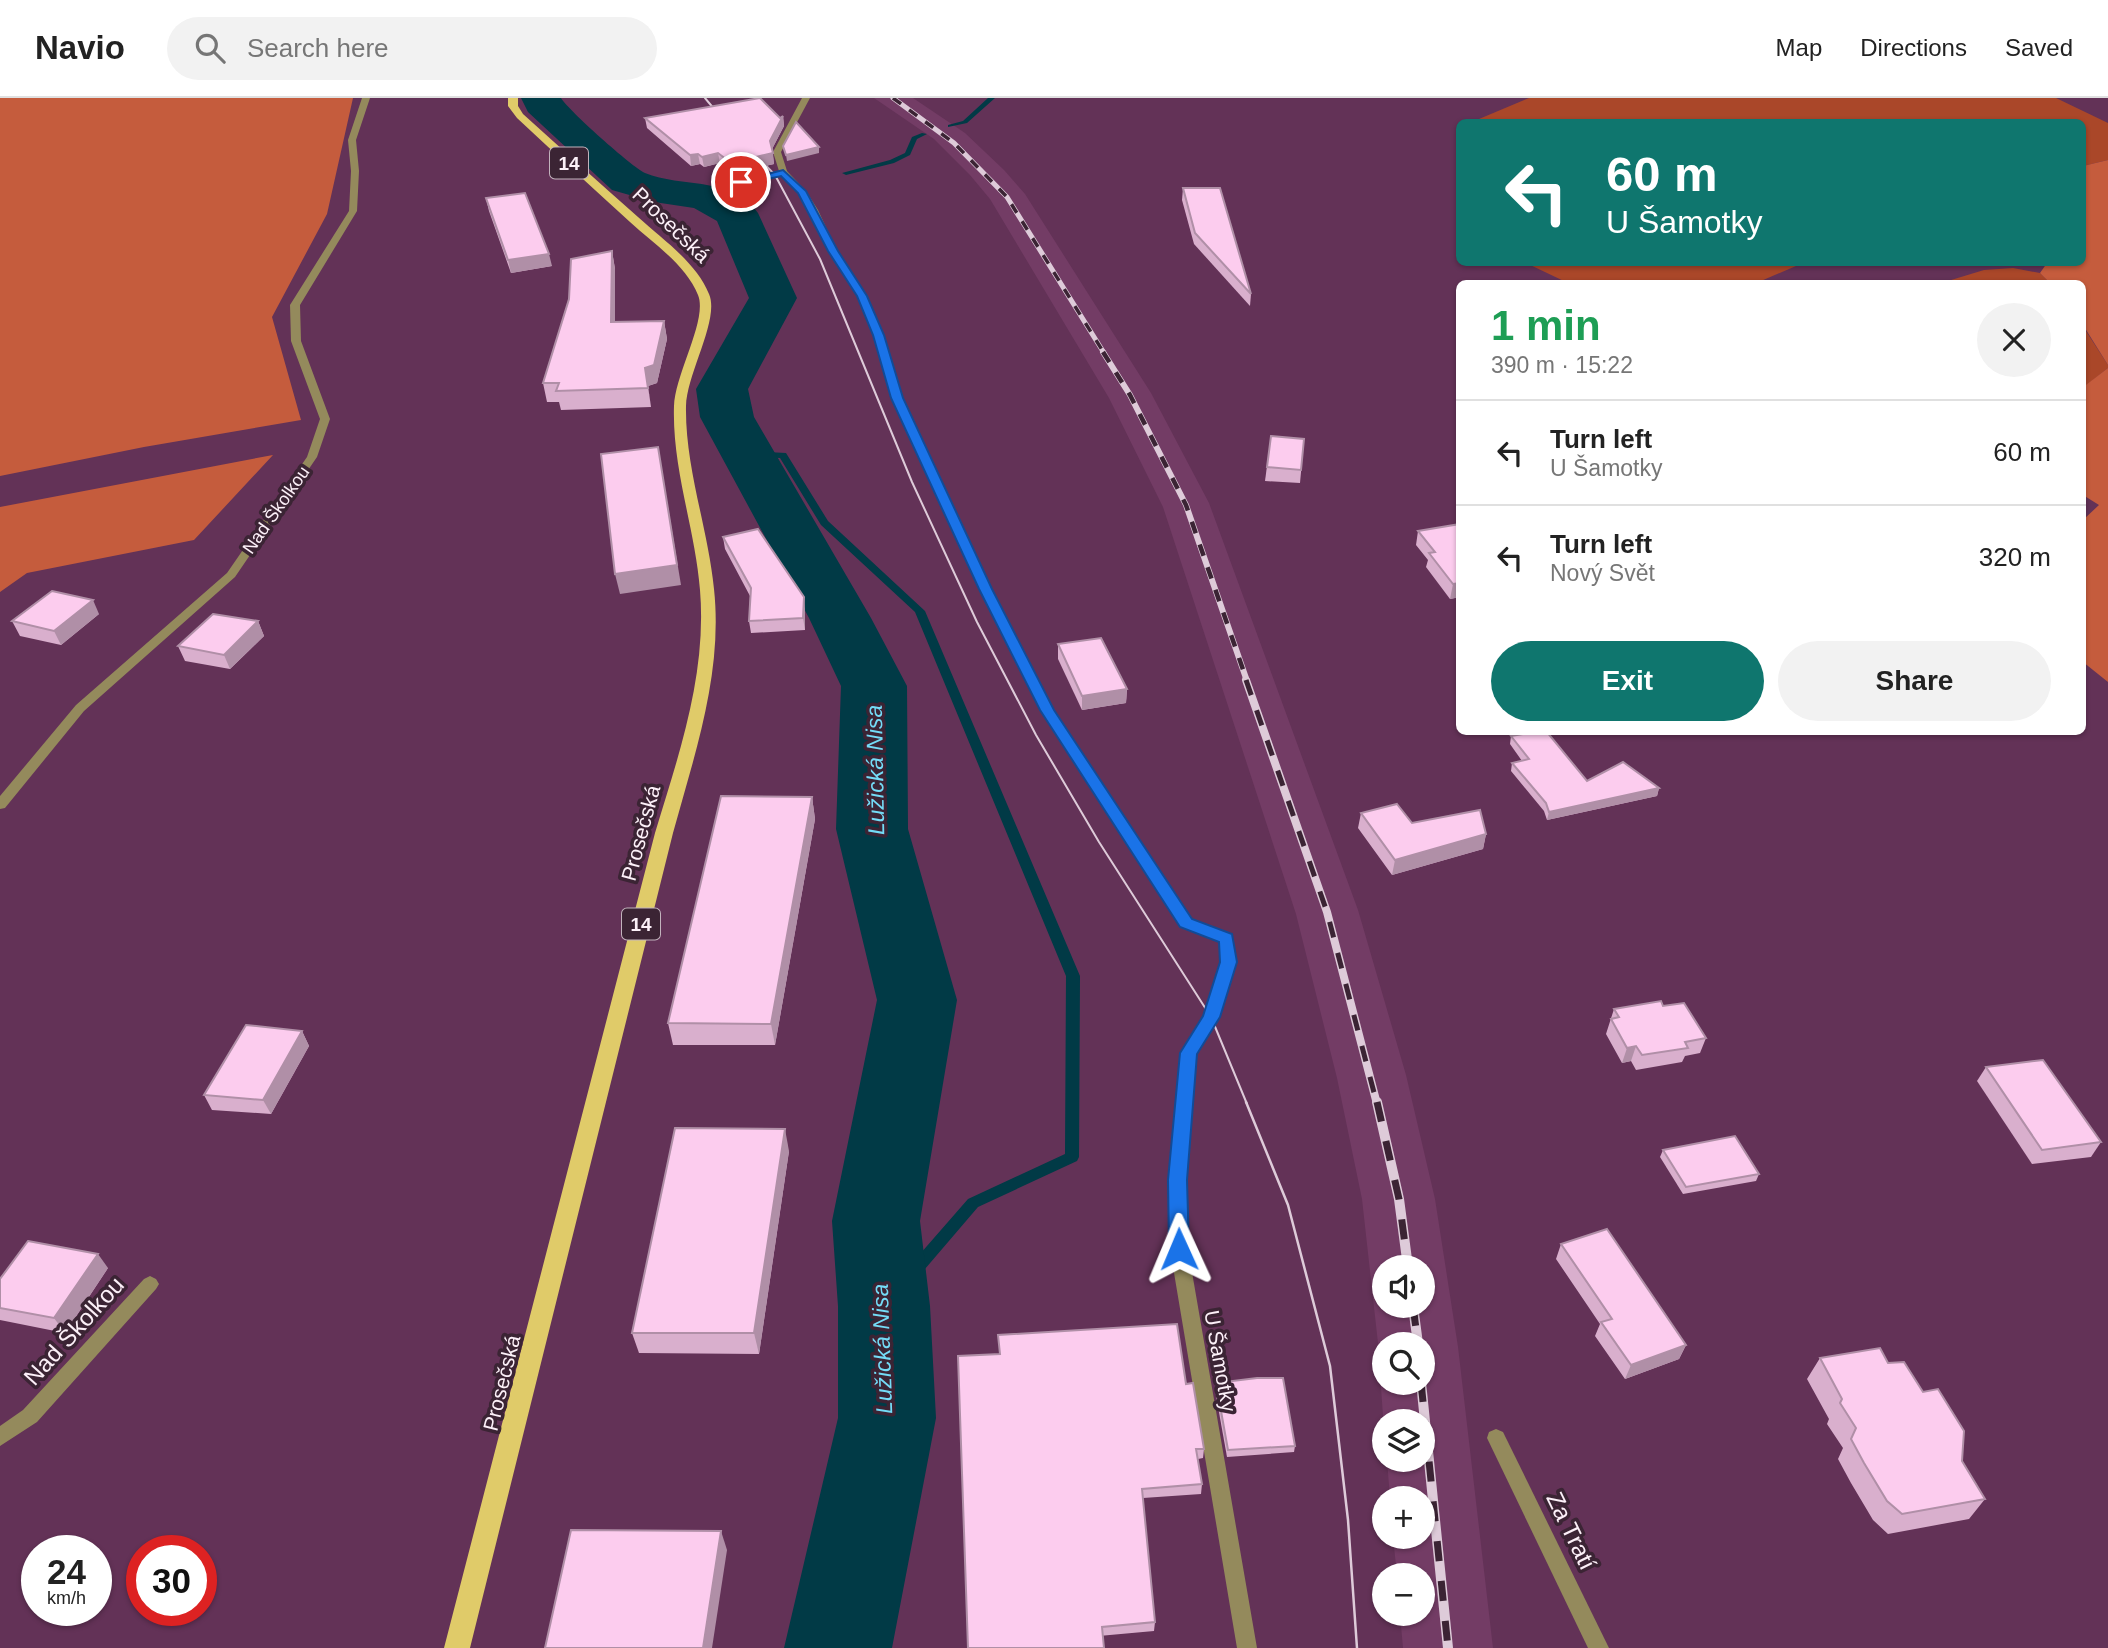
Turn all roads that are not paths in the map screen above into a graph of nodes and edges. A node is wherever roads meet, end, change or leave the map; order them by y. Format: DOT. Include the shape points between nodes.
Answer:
graph roads {
  1 [pos="366,98"];
  2 [pos="513,98"];
  3 [pos="806,98"];
  4 [pos="783,172"];
  5 [pos="719,190"];
  6 [pos="0,805"];
  7 [pos="150,1284"];
  8 [pos="0,1437"];
  9 [pos="1496,1438"];
  10 [pos="457,1648"];
  11 [pos="1247,1648"];
  12 [pos="1599,1648"];
  1 -- 6 [label="street, Nad Školkou" via="352,140 353,211 295,305 296,341 324,419 312,457 231,575 80,708"];
  2 -- 10 [label="main road, Prosečská / 14" via="520,116 681,262 705,298 708,310 689,361 680,406 686,482 707,590 708,637 706,676"];
  3 -- 4 [label="street" via="777,152"];
  4 -- 5 [label="street"];
  4 -- 11 [label="street, U Šamotky" via="802,191 862,296 897,398 1047,710 1186,923 1227,939 1229,962 1215,1006 1188,1053 1178,1180 1179,1249"];
  7 -- 8 [label="street, Nad Školkou" via="30,1416"];
  9 -- 12 [label="street, Za Tratí"];
}
